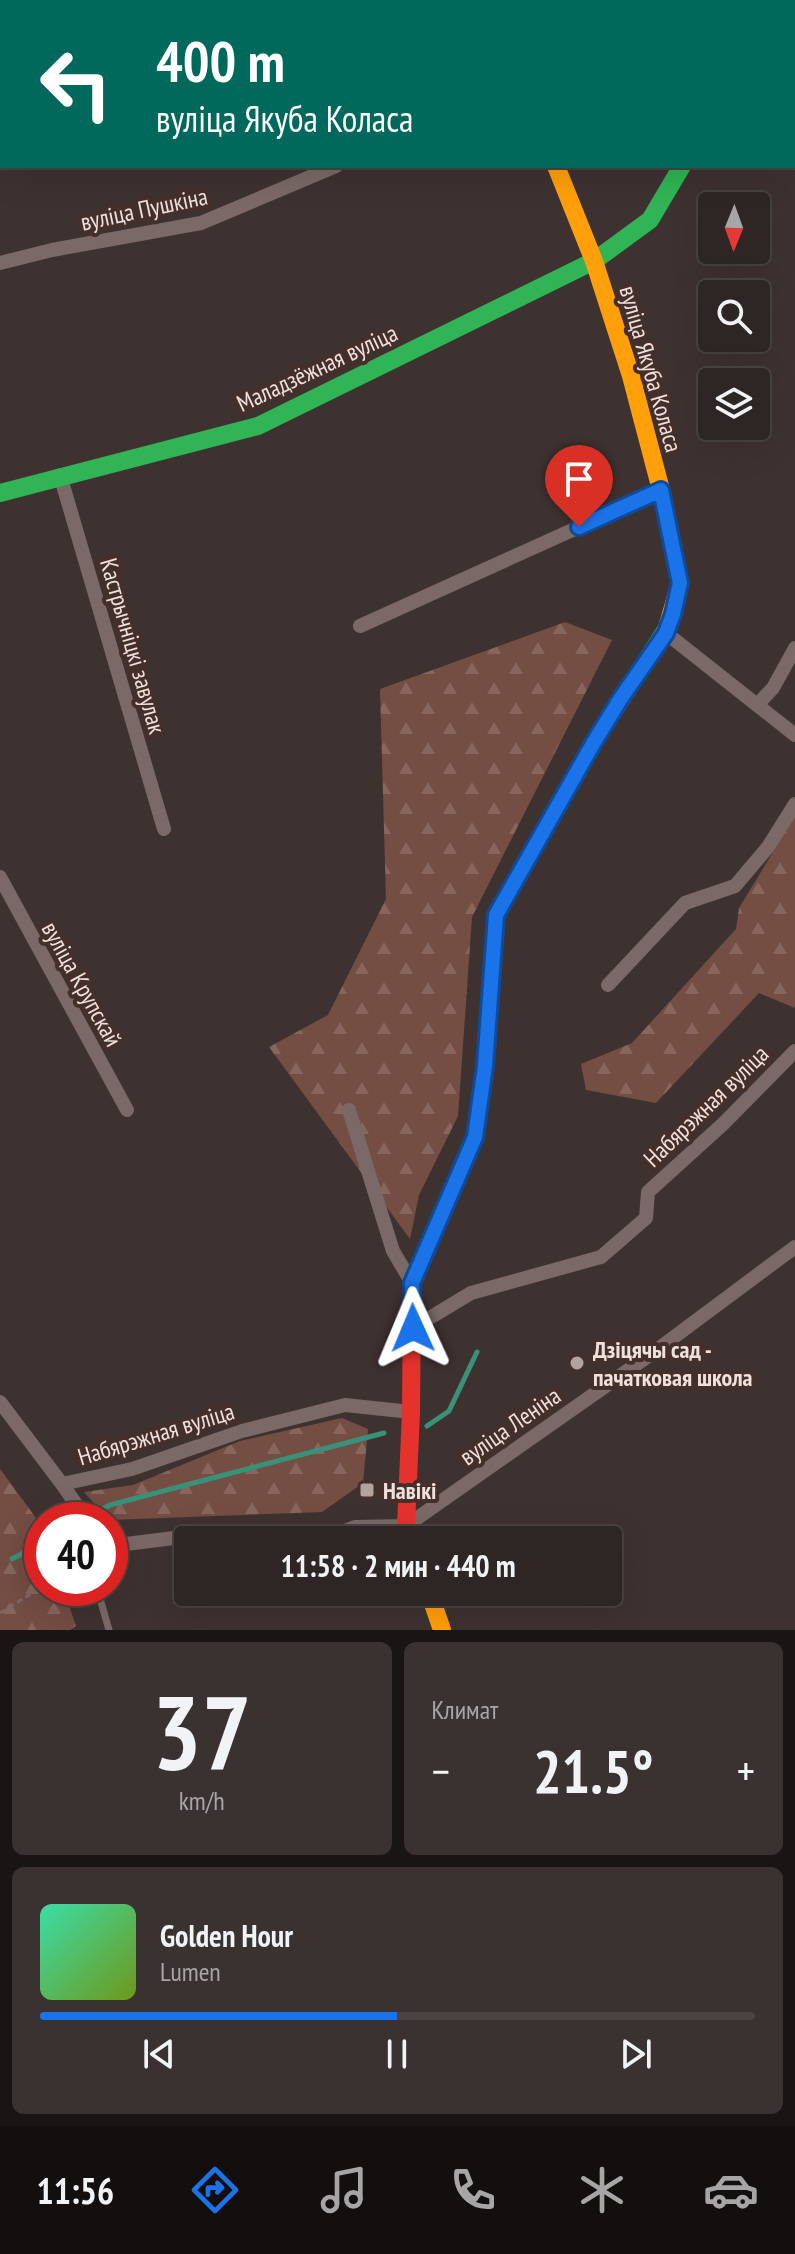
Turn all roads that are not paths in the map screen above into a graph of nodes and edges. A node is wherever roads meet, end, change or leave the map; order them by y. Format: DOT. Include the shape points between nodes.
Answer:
graph roads {
  1 [pos="331,168"];
  2 [pos="557,168"];
  3 [pos="681,168"];
  4 [pos="594,261"];
  5 [pos="0,263"];
  6 [pos="60,475"];
  7 [pos="661,490"];
  8 [pos="0,493"];
  9 [pos="360,626"];
  10 [pos="666,633"];
  11 [pos="795,648"];
  12 [pos="758,704"];
  13 [pos="795,735"];
  14 [pos="795,804"];
  15 [pos="164,829"];
  16 [pos="0,877"];
  17 [pos="608,985"];
  18 [pos="795,1051"];
  19 [pos="127,1110"];
  20 [pos="349,1110"];
  21 [pos="795,1247"];
  22 [pos="412,1283"];
  23 [pos="413,1328"];
  24 [pos="0,1402"];
  25 [pos="411,1412"];
  26 [pos="62,1484"];
  27 [pos="74,1502"];
  28 [pos="408,1526"];
  29 [pos="418,1526"];
  30 [pos="174,1538"];
  31 [pos="128,1544"];
  32 [pos="102,1606"];
  33 [pos="434,1606"];
  34 [pos="109,1630"];
  35 [pos="442,1630"];
  1 -- 5 [label="street, вуліца Пушкіна" via="201,223"];
  2 -- 4 [label="street, вуліца Якуба Коласа"];
  3 -- 4 [label="street, вуліца Якуба Коласа" via="650,220"];
  4 -- 6 [label="street, Маладзёжная вуліца" via="258,426"];
  4 -- 7 [label="street, вуліца Якуба Коласа"];
  6 -- 8 [label="street, Маладзёжная вуліца"];
  6 -- 15 [label="street, Кастрычніцкі завулак"];
  7 -- 9 [label="street, вуліца Якуба Коласа"];
  7 -- 10 [label="street, вуліца Якуба Коласа" via="680,583"];
  10 -- 12 [label="street"];
  10 -- 22 [label="street, вуліца Якуба Коласа" via="601,731 496,915 475,1137"];
  11 -- 12 [label="street"];
  12 -- 13 [label="street"];
  14 -- 17 [label="street" via="735,886 685,903"];
  16 -- 19 [label="street, вуліца Крупскай"];
  18 -- 23 [label="street, Набярэжная вуліца" via="648,1192 646,1218 601,1257 471,1293"];
  20 -- 22 [label="street" via="393,1251"];
  21 -- 29 [label="street, вуліца Леніна"];
  22 -- 23 [label="street, вуліца Якуба Коласа"];
  23 -- 25 [label="street, вуліца Якуба Коласа"];
  24 -- 26 [label="street, Набярэжная вуліца"];
  25 -- 26 [label="street, Набярэжная вуліца" via="345,1405 242,1431 132,1469"];
  25 -- 28 [label="street, вуліца Якуба Коласа"];
  26 -- 27 [label="street"];
  30 -- 31 [label="street"];
  32 -- 34 [label="lane"];
  33 -- 35 [label="street"];
}
